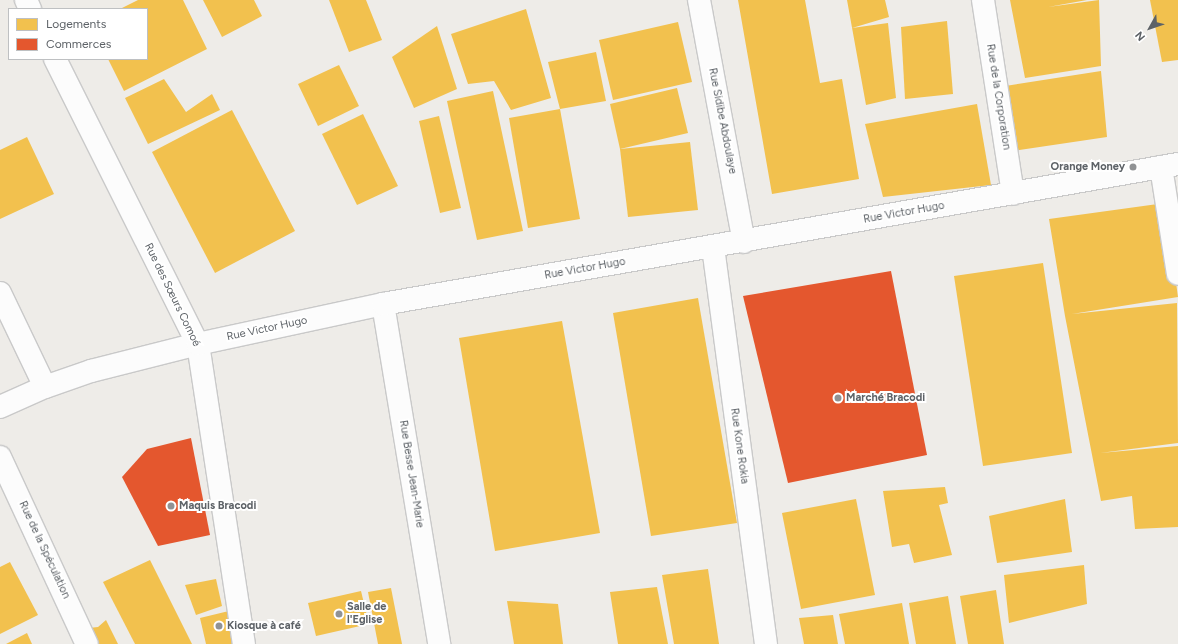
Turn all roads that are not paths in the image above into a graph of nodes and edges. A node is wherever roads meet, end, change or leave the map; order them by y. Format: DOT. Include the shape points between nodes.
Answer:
graph roads {
  1 [pos="699,0"];
  2 [pos="983,0"];
  3 [pos="56,60"];
  4 [pos="1170,165"];
  5 [pos="1013,194"];
  6 [pos="744,242"];
  7 [pos="713,247"];
  8 [pos="1178,274"];
  9 [pos="0,293"];
  10 [pos="383,304"];
  11 [pos="198,344"];
  12 [pos="45,387"];
  13 [pos="0,407"];
  14 [pos="0,457"];
  15 [pos="87,644"];
  16 [pos="244,644"];
  17 [pos="439,644"];
  18 [pos="766,644"];
  1 -- 6 [label="street, Rue Sidibe Abdoulaye"];
  2 -- 5 [label="street, Rue de la Corporation"];
  3 -- 11 [label="street, Rue des Sœurs Comoé"];
  4 -- 5 [label="street, Rue Victor Hugo"];
  4 -- 8 [label="street"];
  5 -- 6 [label="street, Rue Victor Hugo"];
  6 -- 7 [label="street, Rue Victor Hugo"];
  7 -- 10 [label="street, Rue Victor Hugo"];
  7 -- 18 [label="street, Rue Kone Rokia"];
  9 -- 12 [label="street"];
  10 -- 11 [label="street, Rue Victor Hugo"];
  10 -- 17 [label="street, Rue Besse Jean-Marie"];
  11 -- 12 [label="street, Rue Victor Hugo" via="92,371"];
  11 -- 16 [label="street, Rue des Sœurs Comoé"];
  12 -- 13 [label="street, Rue Victor Hugo"];
  14 -- 15 [label="street, Rue de la Spéculation"];
}
